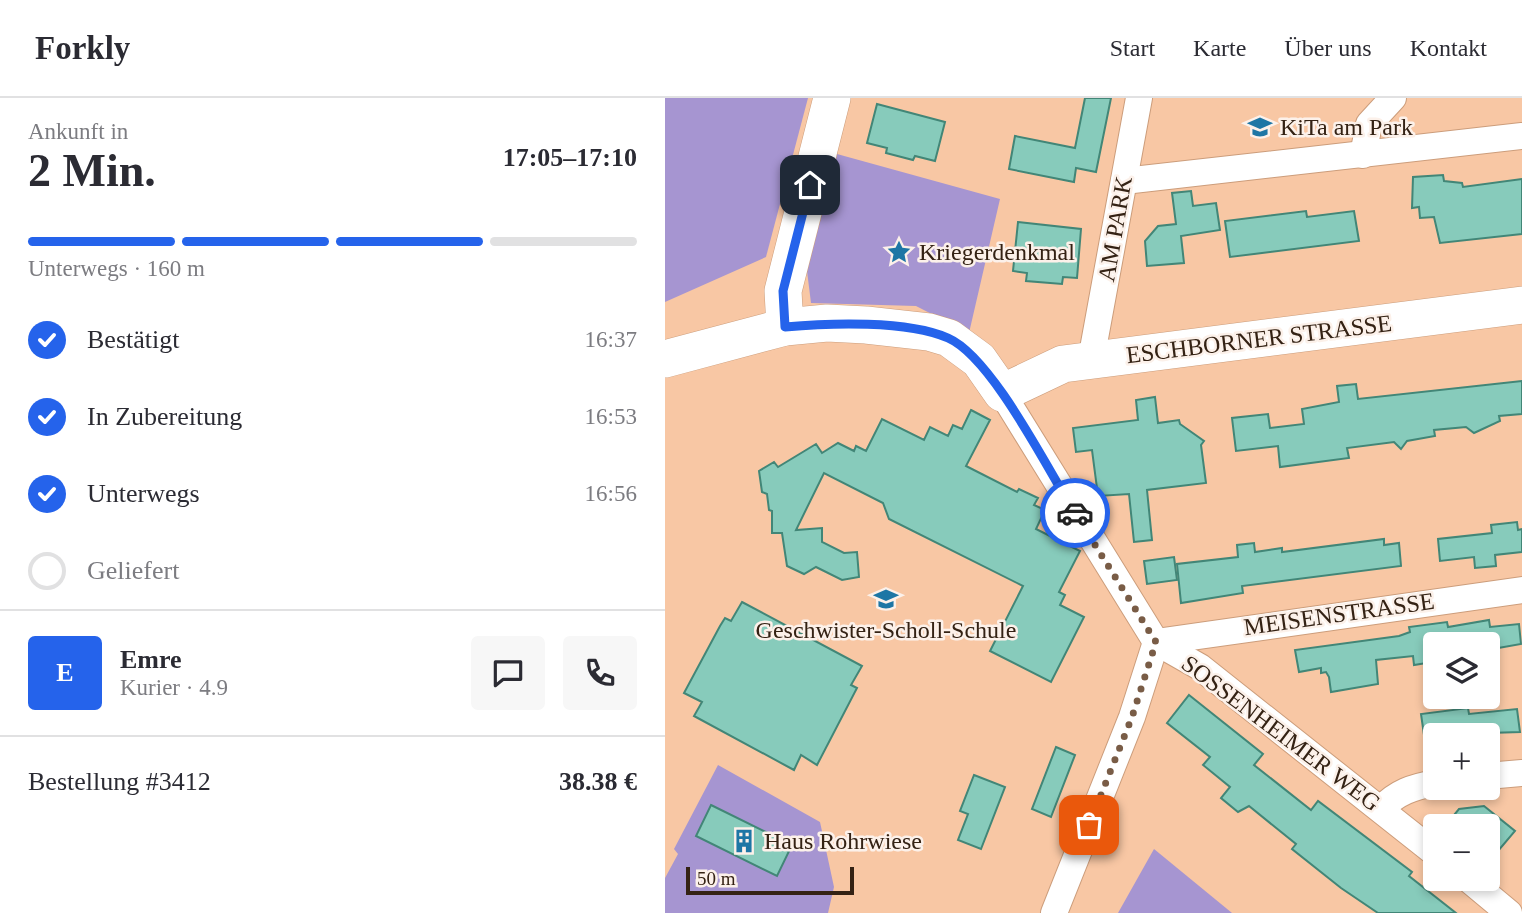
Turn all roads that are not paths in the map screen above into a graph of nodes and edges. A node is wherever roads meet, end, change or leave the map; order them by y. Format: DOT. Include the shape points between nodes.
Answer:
graph roads {
  1 [pos="832,98"];
  2 [pos="1139,98"];
  3 [pos="1393,98"];
  4 [pos="1522,136"];
  5 [pos="1363,155"];
  6 [pos="1124,181"];
  7 [pos="1522,305"];
  8 [pos="785,327"];
  9 [pos="665,359"];
  10 [pos="1091,360"];
  11 [pos="1002,393"];
  12 [pos="1522,590"];
  13 [pos="1156,642"];
  14 [pos="1522,773"];
  15 [pos="1500,775"];
  16 [pos="1423,784"];
  17 [pos="1381,808"];
  18 [pos="1423,843"];
  19 [pos="1483,891"];
  20 [pos="1054,913"];
  21 [pos="1510,913"];
  1 -- 8 [label="street" via="783,291"];
  2 -- 6 [label="street, AM PARK"];
  3 -- 5 [label="street" via="1369,124"];
  4 -- 5 [label="street"];
  5 -- 6 [label="street"];
  6 -- 10 [label="street, AM PARK"];
  7 -- 10 [label="street, ESCHBORNER STRASSE"];
  8 -- 9 [label="street"];
  8 -- 11 [label="street" via="827,323 929,332 949,338 979,360"];
  10 -- 11 [label="street, ESCHBORNER STRASSE" via="1049,369"];
  11 -- 13 [label="street, SOSSENHEIMER WEG"];
  12 -- 13 [label="street, MEISENSTRASSE"];
  13 -- 17 [label="street, SOSSENHEIMER WEG" via="1200,667"];
  13 -- 20 [label="street" via="1132,717"];
  14 -- 15 [label="street"];
  16 -- 17 [label="street" via="1391,798"];
  17 -- 18 [label="street, SOSSENHEIMER WEG"];
  19 -- 21 [label="street"];
}
